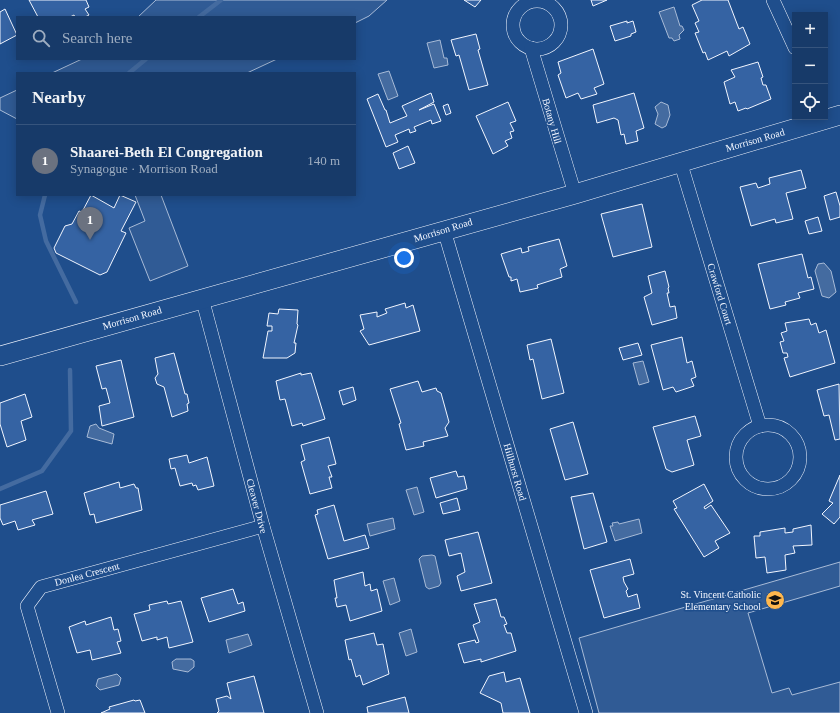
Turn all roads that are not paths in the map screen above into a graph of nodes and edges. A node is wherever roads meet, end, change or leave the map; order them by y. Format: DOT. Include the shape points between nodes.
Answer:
graph roads {
  1 [pos="773,0"];
  2 [pos="792,41"];
  3 [pos="531,48"];
  4 [pos="831,115"];
  5 [pos="680,161"];
  6 [pos="575,194"];
  7 [pos="444,230"];
  8 [pos="202,298"];
  9 [pos="0,356"];
  10 [pos="760,426"];
  11 [pos="263,526"];
  12 [pos="58,713"];
  13 [pos="317,713"];
  14 [pos="586,713"];
  1 -- 2 [label="street"];
  3 -- 6 [label="street, Botany Hill"];
  4 -- 5 [label="street, Morrison Road"];
  5 -- 6 [label="street, Morrison Road"];
  5 -- 10 [label="street, Crawford Court"];
  6 -- 7 [label="street, Morrison Road"];
  7 -- 8 [label="street, Morrison Road"];
  7 -- 14 [label="street, Hillhurst Road"];
  8 -- 9 [label="street, Morrison Road"];
  8 -- 11 [label="street, Cleaver Drive"];
  10 -- 10 [label="street" via="748,432 739,443 736,456 738,469 745,480 756,488 769,490 782,486 793,478 799,466 800,453 795,440 786,430"];
  11 -- 12 [label="street, Donlea Crescent" via="41,587 26,606"];
  11 -- 13 [label="street, Cleaver Drive"];
}
